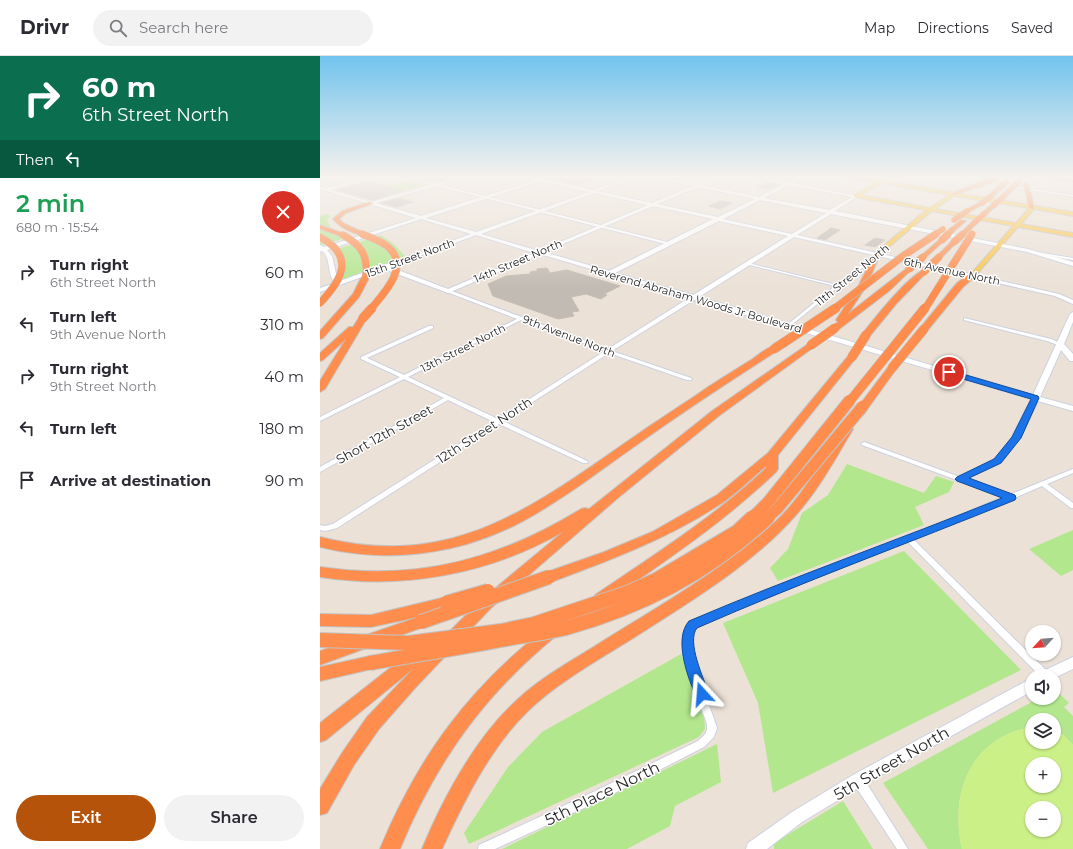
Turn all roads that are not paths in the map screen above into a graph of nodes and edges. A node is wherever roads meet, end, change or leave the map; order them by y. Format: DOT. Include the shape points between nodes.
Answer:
graph roads {
  1 [pos="343,213"];
  2 [pos="404,213"];
  3 [pos="435,213"];
  4 [pos="533,213"];
  5 [pos="547,213"];
  6 [pos="632,213"];
  7 [pos="693,213"];
  8 [pos="731,213"];
  9 [pos="829,213"];
  10 [pos="836,213"];
  11 [pos="927,213"];
  12 [pos="953,213"];
  13 [pos="968,213"];
  14 [pos="969,213"];
  15 [pos="987,213"];
  16 [pos="1027,213"];
  17 [pos="420,218"];
  18 [pos="719,219"];
  19 [pos="1016,225"];
  20 [pos="601,226"];
  21 [pos="320,227"];
  22 [pos="910,228"];
  23 [pos="973,229"];
  24 [pos="475,234"];
  25 [pos="794,235"];
  26 [pos="1073,235"];
  27 [pos="320,237"];
  28 [pos="670,244"];
  29 [pos="999,245"];
  30 [pos="321,249"];
  31 [pos="1028,251"];
  32 [pos="538,252"];
  33 [pos="877,254"];
  34 [pos="1073,259"];
  35 [pos="748,264"];
  36 [pos="1073,264"];
  37 [pos="385,267"];
  38 [pos="610,273"];
  39 [pos="973,275"];
  40 [pos="338,284"];
  41 [pos="838,286"];
  42 [pos="320,290"];
  43 [pos="448,291"];
  44 [pos="693,298"];
  45 [pos="1073,302"];
  46 [pos="320,303"];
  47 [pos="1073,314"];
  48 [pos="336,316"];
  49 [pos="363,318"];
  50 [pos="522,318"];
  51 [pos="966,318"];
  52 [pos="789,326"];
  53 [pos="431,327"];
  54 [pos="835,328"];
  55 [pos="634,335"];
  56 [pos="320,336"];
  57 [pos="340,341"];
  58 [pos="320,342"];
  59 [pos="1060,344"];
  60 [pos="608,351"];
  61 [pos="320,358"];
  62 [pos="1073,359"];
  63 [pos="320,368"];
  64 [pos="404,377"];
  65 [pos="689,379"];
  66 [pos="320,389"];
  67 [pos="448,398"];
  68 [pos="1035,398"];
  69 [pos="863,406"];
  70 [pos="1073,409"];
  71 [pos="320,419"];
  72 [pos="497,421"];
  73 [pos="864,444"];
  74 [pos="772,455"];
  75 [pos="585,462"];
  76 [pos="320,470"];
  77 [pos="1073,471"];
  78 [pos="960,479"];
  79 [pos="1043,484"];
  80 [pos="615,494"];
  81 [pos="1011,498"];
  82 [pos="1073,506"];
  83 [pos="320,527"];
  84 [pos="909,540"];
  85 [pos="320,542"];
  86 [pos="320,572"];
  87 [pos="549,577"];
  88 [pos="486,604"];
  89 [pos="320,620"];
  90 [pos="320,640"];
  91 [pos="320,658"];
  92 [pos="1073,663"];
  93 [pos="1039,669"];
  94 [pos="1061,669"];
  95 [pos="320,674"];
  96 [pos="1025,688"];
  97 [pos="320,734"];
  98 [pos="858,780"];
  99 [pos="320,806"];
  100 [pos="390,849"];
  101 [pos="432,849"];
  102 [pos="483,849"];
  103 [pos="754,849"];
  104 [pos="903,849"];
  1 -- 49 [label="highway, bridge" via="336,219 341,224 387,247 398,265 384,292"];
  2 -- 17 [label="street, Reverend Abraham Woods Jr Boulevard"];
  3 -- 17 [label="street"];
  4 -- 24 [label="street, 15th Street North"];
  5 -- 20 [label="street"];
  6 -- 20 [label="street, 14th Street North"];
  7 -- 18 [label="street, 6th Avenue North"];
  8 -- 18 [label="street"];
  9 -- 25 [label="street"];
  10 -- 22 [label="street"];
  11 -- 22 [label="main road, 11th Street North"];
  12 -- 19 [label="main road"];
  13 -- 85 [label="highway, bridge" via="903,256 826,315 715,385 540,507 500,527 426,549 382,552 341,548"];
  14 -- 54 [label="highway, bridge" via="886,290"];
  15 -- 23 [label="highway, bridge"];
  16 -- 19 [label="main road"];
  17 -- 24 [label="street, Reverend Abraham Woods Jr Boulevard"];
  17 -- 30 [label="street"];
  18 -- 25 [label="street, 6th Avenue North"];
  18 -- 28 [label="street"];
  19 -- 26 [label="main road"];
  19 -- 29 [label="main road"];
  20 -- 28 [label="street"];
  20 -- 32 [label="street, 14th Street North"];
  21 -- 48 [label="highway, bridge" via="353,240 368,262 366,276 356,295"];
  22 -- 29 [label="street"];
  22 -- 33 [label="main road, 11th Street North"];
  23 -- 74 [label="highway, bridge" via="954,242 911,282 885,311 852,357"];
  23 -- 90 [label="highway, bridge" via="929,303 768,502 737,532 707,551 627,593 534,624 501,631 408,643"];
  24 -- 32 [label="street, Reverend Abraham Woods Jr Boulevard"];
  24 -- 37 [label="street, 15th Street North"];
  25 -- 33 [label="street, 6th Avenue North"];
  25 -- 35 [label="street"];
  27 -- 46 [label="highway, bridge" via="334,246 340,253 343,263 339,278"];
  28 -- 38 [label="street"];
  29 -- 31 [label="street"];
  29 -- 39 [label="main road"];
  30 -- 40 [label="street" via="329,252 331,274"];
  31 -- 34 [label="street"];
  31 -- 36 [label="street"];
  32 -- 38 [label="street, Reverend Abraham Woods Jr Boulevard"];
  32 -- 43 [label="street, 14th Street North"];
  33 -- 39 [label="street, 6th Avenue North"];
  33 -- 41 [label="street, 11th Street North"];
  33 -- 54 [label="highway" via="863,285"];
  35 -- 41 [label="street"];
  35 -- 44 [label="street"];
  37 -- 40 [label="street, 15th Street North"];
  37 -- 43 [label="street"];
  38 -- 44 [label="street, Reverend Abraham Woods Jr Boulevard"];
  39 -- 45 [label="street, 6th Avenue North" via="1057,295"];
  39 -- 69 [label="highway, bridge" via="960,285"];
  40 -- 42 [label="street, 15th Street North"];
  41 -- 52 [label="street, 11th Street North"];
  43 -- 50 [label="street, 9th Avenue North"];
  44 -- 52 [label="street, Reverend Abraham Woods Jr Boulevard"];
  44 -- 55 [label="street"];
  47 -- 59 [label="street"];
  48 -- 56 [label="highway"];
  48 -- 58 [label="highway"];
  49 -- 57 [label="highway"];
  49 -- 66 [label="highway"];
  50 -- 60 [label="street, 9th Avenue North"];
  50 -- 64 [label="street, 13th Street North"];
  51 -- 59 [label="street"];
  52 -- 68 [label="street, Reverend Abraham Woods Jr Boulevard"];
  53 -- 64 [label="street" via="363,358"];
  54 -- 80 [label="highway, bridge" via="716,413"];
  55 -- 60 [label="street, 12th Street North"];
  57 -- 61 [label="highway"];
  57 -- 63 [label="highway"];
  59 -- 62 [label="street"];
  59 -- 68 [label="street"];
  60 -- 65 [label="street, 9th Avenue North"];
  60 -- 72 [label="street, 12th Street North"];
  64 -- 67 [label="street"];
  64 -- 71 [label="street, 13th Street North"];
  67 -- 72 [label="street"];
  67 -- 76 [label="street, Short 12th Street"];
  68 -- 70 [label="street, Reverend Abraham Woods Jr Boulevard"];
  68 -- 78 [label="street" via="1016,438 998,461"];
  69 -- 95 [label="highway, bridge" via="764,522 724,556 682,582 632,606 571,626"];
  69 -- 101 [label="highway, bridge" via="805,498 757,545 724,571 592,656 524,704 472,769"];
  72 -- 75 [label="street"];
  72 -- 83 [label="street, 12th Street North" via="335,526 326,529"];
  73 -- 78 [label="street"];
  74 -- 87 [label="highway" via="722,498 658,535"];
  74 -- 100 [label="highway" via="772,468 728,509 548,634 508,669 450,736 426,772"];
  77 -- 79 [label="street"];
  78 -- 81 [label="street"];
  79 -- 81 [label="street"];
  79 -- 82 [label="street"];
  80 -- 86 [label="highway" via="530,543 454,569 393,577 346,577"];
  80 -- 88 [label="highway"];
  81 -- 84 [label="street"];
  84 -- 93 [label="street"];
  84 -- 102 [label="street, 5th Place North" via="759,596 693,624 688,635 689,655 712,728 711,734 701,744"];
  87 -- 89 [label="highway, bridge" via="371,621"];
  87 -- 91 [label="highway, bridge"];
  88 -- 97 [label="highway"];
  88 -- 99 [label="highway" via="373,723"];
  92 -- 94 [label="street"];
  96 -- 98 [label="street, 5th Street North"];
  98 -- 103 [label="street, 5th Street North" via="797,817"];
  98 -- 104 [label="street"];
}
